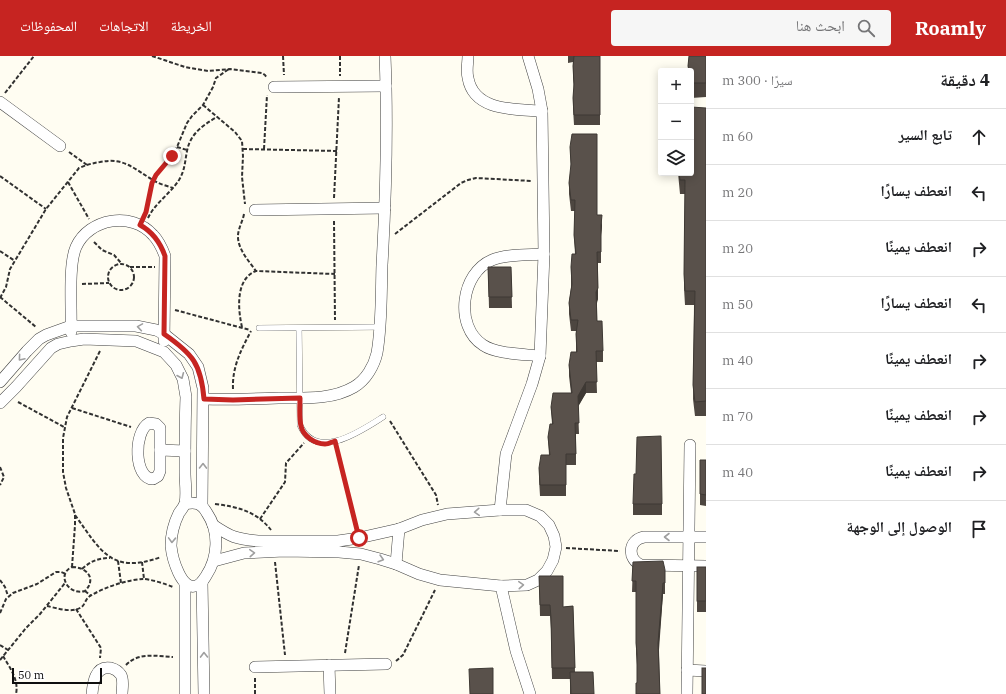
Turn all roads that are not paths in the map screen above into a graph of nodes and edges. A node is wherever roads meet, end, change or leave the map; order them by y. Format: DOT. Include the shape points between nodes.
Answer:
graph roads {
  1 [pos="385,56"];
  2 [pos="468,56"];
  3 [pos="528,56"];
  4 [pos="386,86"];
  5 [pos="273,88"];
  6 [pos="0,102"];
  7 [pos="542,112"];
  8 [pos="60,146"];
  9 [pos="249,208"];
  10 [pos="385,208"];
  11 [pos="544,254"];
  12 [pos="72,326"];
  13 [pos="379,327"];
  14 [pos="259,328"];
  15 [pos="299,328"];
  16 [pos="164,334"];
  17 [pos="71,341"];
  18 [pos="164,352"];
  19 [pos="540,356"];
  20 [pos="0,382"];
  21 [pos="300,398"];
  22 [pos="204,399"];
  23 [pos="3,400"];
  24 [pos="383,417"];
  25 [pos="690,444"];
  26 [pos="160,450"];
  27 [pos="185,451"];
  28 [pos="202,503"];
  29 [pos="185,504"];
  30 [pos="500,510"];
  31 [pos="213,525"];
  32 [pos="399,529"];
  33 [pos="688,537"];
  34 [pos="706,537"];
  35 [pos="214,561"];
  36 [pos="396,564"];
  37 [pos="688,566"];
  38 [pos="706,566"];
  39 [pos="202,582"];
  40 [pos="502,586"];
  41 [pos="185,588"];
  42 [pos="386,664"];
  43 [pos="329,665"];
  44 [pos="255,667"];
  45 [pos="687,670"];
  46 [pos="706,671"];
  47 [pos="92,694"];
  48 [pos="122,694"];
  49 [pos="185,694"];
  50 [pos="204,694"];
  51 [pos="330,694"];
  52 [pos="530,694"];
  53 [pos="687,694"];
  1 -- 4 [label="street"];
  2 -- 7 [label="street" via="468,78 479,98 499,107"];
  3 -- 7 [label="street"];
  4 -- 5 [label="street"];
  4 -- 10 [label="street"];
  6 -- 8 [label="street"];
  7 -- 11 [label="street"];
  9 -- 10 [label="street"];
  10 -- 13 [label="street"];
  11 -- 19 [label="street"];
  11 -- 19 [label="street" via="493,259 482,265 470,282 465,301 465,315 469,328 475,339 483,346 493,350"];
  16 -- 12 [label="street, one-way" via="136,326"];
  12 -- 16 [label="street" via="72,258 77,246 84,235 94,227 105,222 131,221 153,234 165,256"];
  12 -- 17 [label="street"];
  12 -- 20 [label="street, one-way" via="46,335 27,351"];
  13 -- 15 [label="lane"];
  13 -- 21 [label="street" via="377,353 365,378 342,392"];
  14 -- 15 [label="lane"];
  15 -- 21 [label="lane"];
  16 -- 18 [label="street"];
  16 -- 22 [label="street" via="189,354 198,367"];
  17 -- 18 [label="street" via="136,341"];
  17 -- 23 [label="street" via="51,348"];
  18 -- 27 [label="street, one-way" via="176,365 183,379 186,397"];
  19 -- 30 [label="street" via="508,449"];
  21 -- 22 [label="street"];
  21 -- 24 [label="lane" via="300,425 303,431 309,438 325,444 353,434"];
  28 -- 22 [label="street, one-way"];
  25 -- 33 [label="street"];
  26 -- 26 [label="street" via="159,474 156,478 148,478 142,470 138,455 138,440 144,427 149,423 160,428"];
  26 -- 27 [label="street"];
  27 -- 29 [label="street"];
  28 -- 29 [label="street"];
  28 -- 31 [label="street"];
  29 -- 41 [label="street, one-way" via="175,522 172,540 172,554"];
  30 -- 32 [label="street, one-way" via="446,514"];
  40 -- 30 [label="street, one-way" via="527,586 538,580 547,571 556,547 550,525 540,516 526,510"];
  31 -- 32 [label="street" via="231,537 258,541 338,541"];
  31 -- 35 [label="street" via="216,543"];
  32 -- 36 [label="street"];
  33 -- 34 [label="street"];
  33 -- 37 [label="street"];
  33 -- 37 [label="street, one-way" via="640,538 633,544 631,552 634,560 641,565"];
  35 -- 36 [label="street, one-way" via="244,553 339,552 360,554"];
  35 -- 39 [label="street"];
  36 -- 40 [label="street" via="440,580"];
  37 -- 38 [label="street"];
  37 -- 45 [label="street"];
  39 -- 41 [label="street" via="194,587"];
  50 -- 39 [label="street, one-way"];
  40 -- 52 [label="street" via="516,651"];
  41 -- 49 [label="street"];
  42 -- 43 [label="street"];
  43 -- 44 [label="street"];
  43 -- 51 [label="street"];
  45 -- 46 [label="street"];
  45 -- 53 [label="street"];
  47 -- 48 [label="street" via="94,680 99,671 109,668 121,674"];
}
